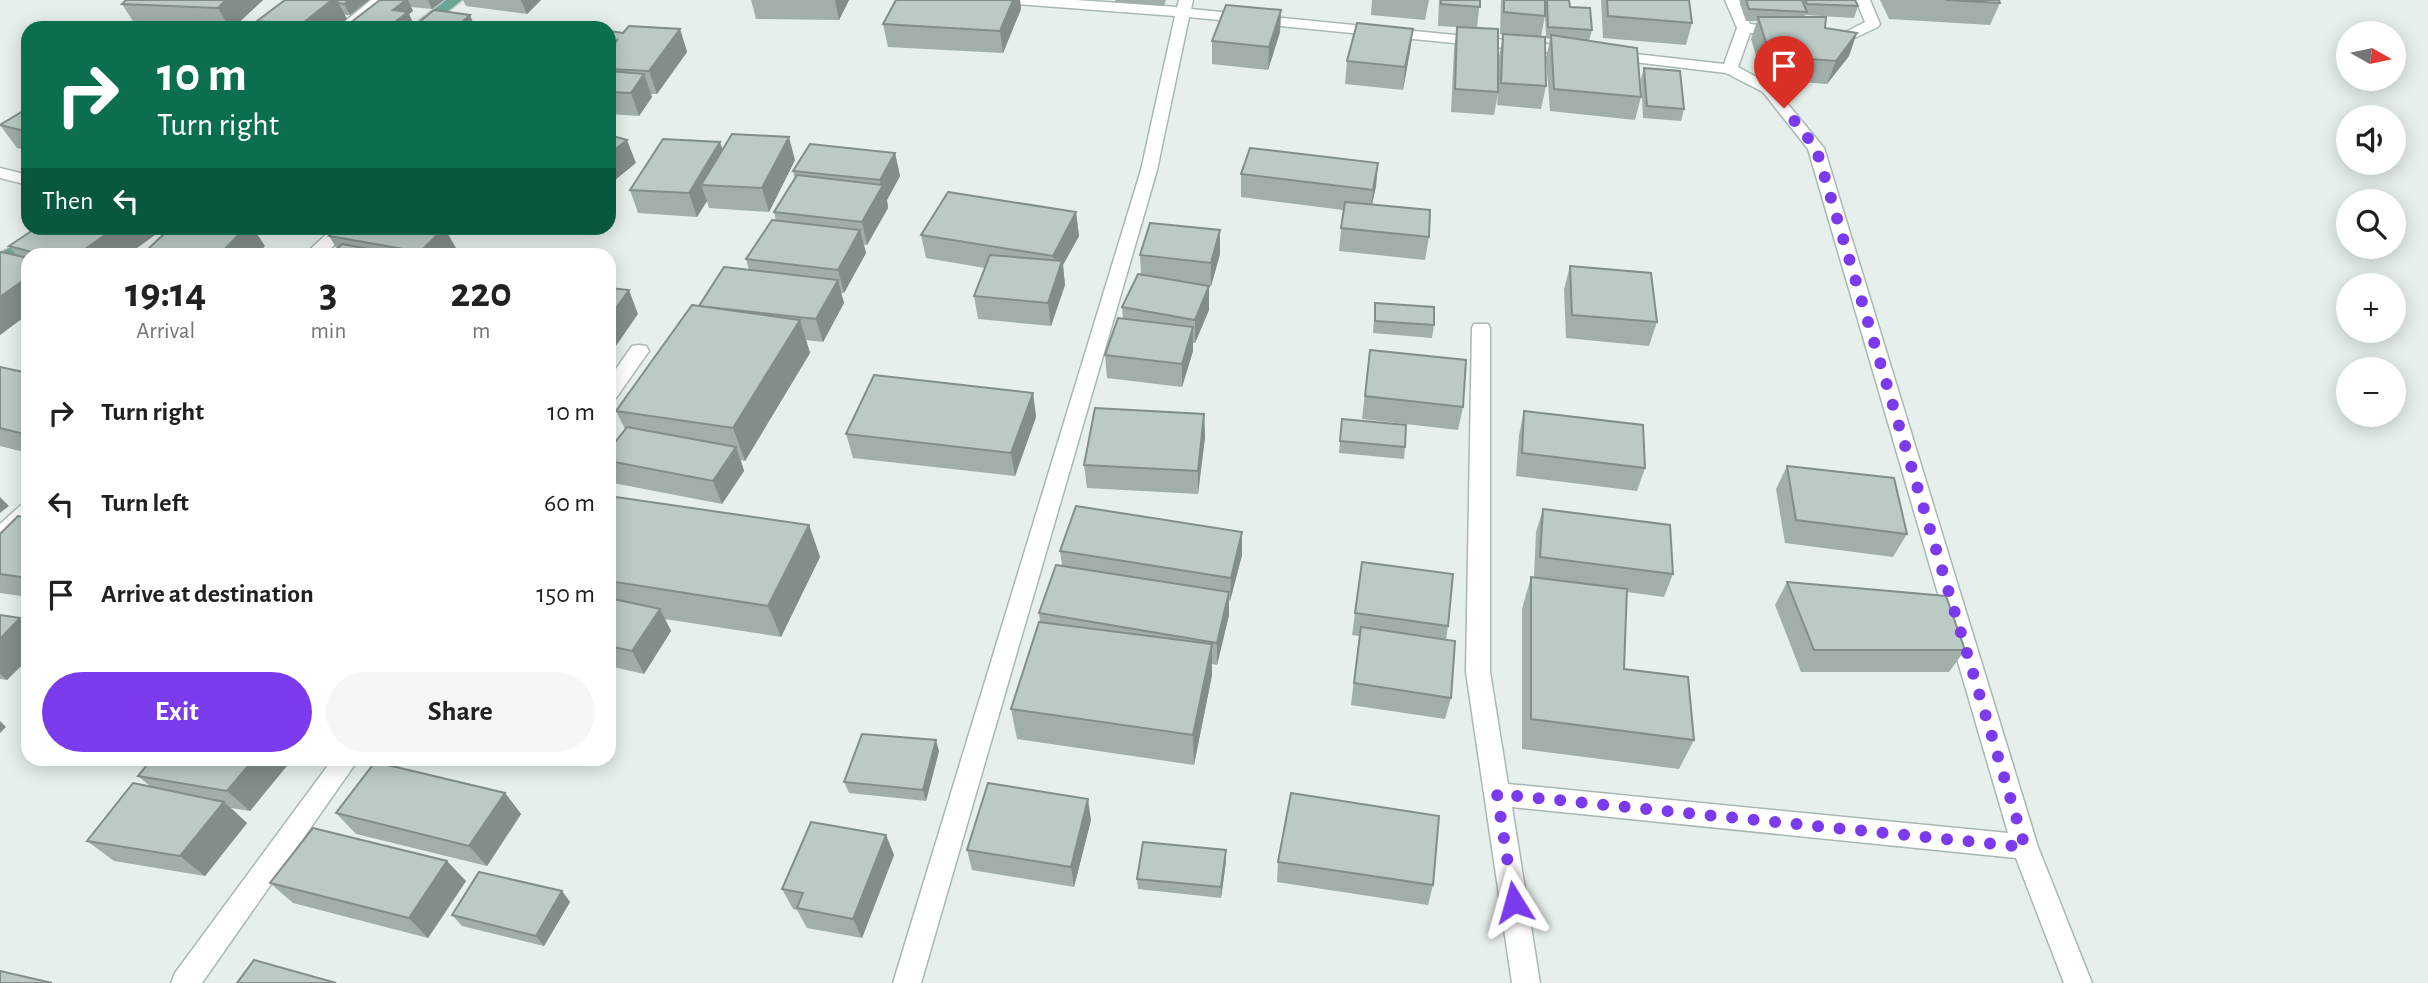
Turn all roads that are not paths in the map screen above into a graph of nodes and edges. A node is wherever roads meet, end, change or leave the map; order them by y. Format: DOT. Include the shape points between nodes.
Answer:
graph roads {
  1 [pos="380,0"];
  2 [pos="455,0"];
  3 [pos="1017,0"];
  4 [pos="1732,0"];
  5 [pos="1863,0"];
  6 [pos="1184,6"];
  7 [pos="353,21"];
  8 [pos="426,21"];
  9 [pos="1744,28"];
  10 [pos="1730,69"];
  11 [pos="0,173"];
  12 [pos="21,178"];
  13 [pos="45,235"];
  14 [pos="335,235"];
  15 [pos="22,248"];
  16 [pos="321,248"];
  17 [pos="21,249"];
  18 [pos="0,261"];
  19 [pos="1481,328"];
  20 [pos="639,351"];
  21 [pos="616,383"];
  22 [pos="21,518"];
  23 [pos="0,537"];
  24 [pos="342,766"];
  25 [pos="1497,794"];
  26 [pos="2025,847"];
  27 [pos="185,983"];
  28 [pos="907,983"];
  29 [pos="1526,983"];
  30 [pos="2078,983"];
  1 -- 7 [label="street"];
  2 -- 8 [label="main road"];
  3 -- 6 [label="street"];
  4 -- 9 [label="street"];
  5 -- 9 [label="street" via="1873,24 1848,37"];
  6 -- 10 [label="street"];
  6 -- 28 [label="street" via="1149,170"];
  9 -- 10 [label="street"];
  10 -- 26 [label="street" via="1768,89 1816,148"];
  11 -- 12 [label="street"];
  13 -- 15 [label="main road"];
  14 -- 16 [label="street"];
  17 -- 18 [label="main road"];
  19 -- 25 [label="street" via="1478,672"];
  20 -- 21 [label="street"];
  22 -- 23 [label="street"];
  24 -- 27 [label="street"];
  25 -- 26 [label="street"];
  25 -- 29 [label="street"];
  26 -- 30 [label="street"];
}
